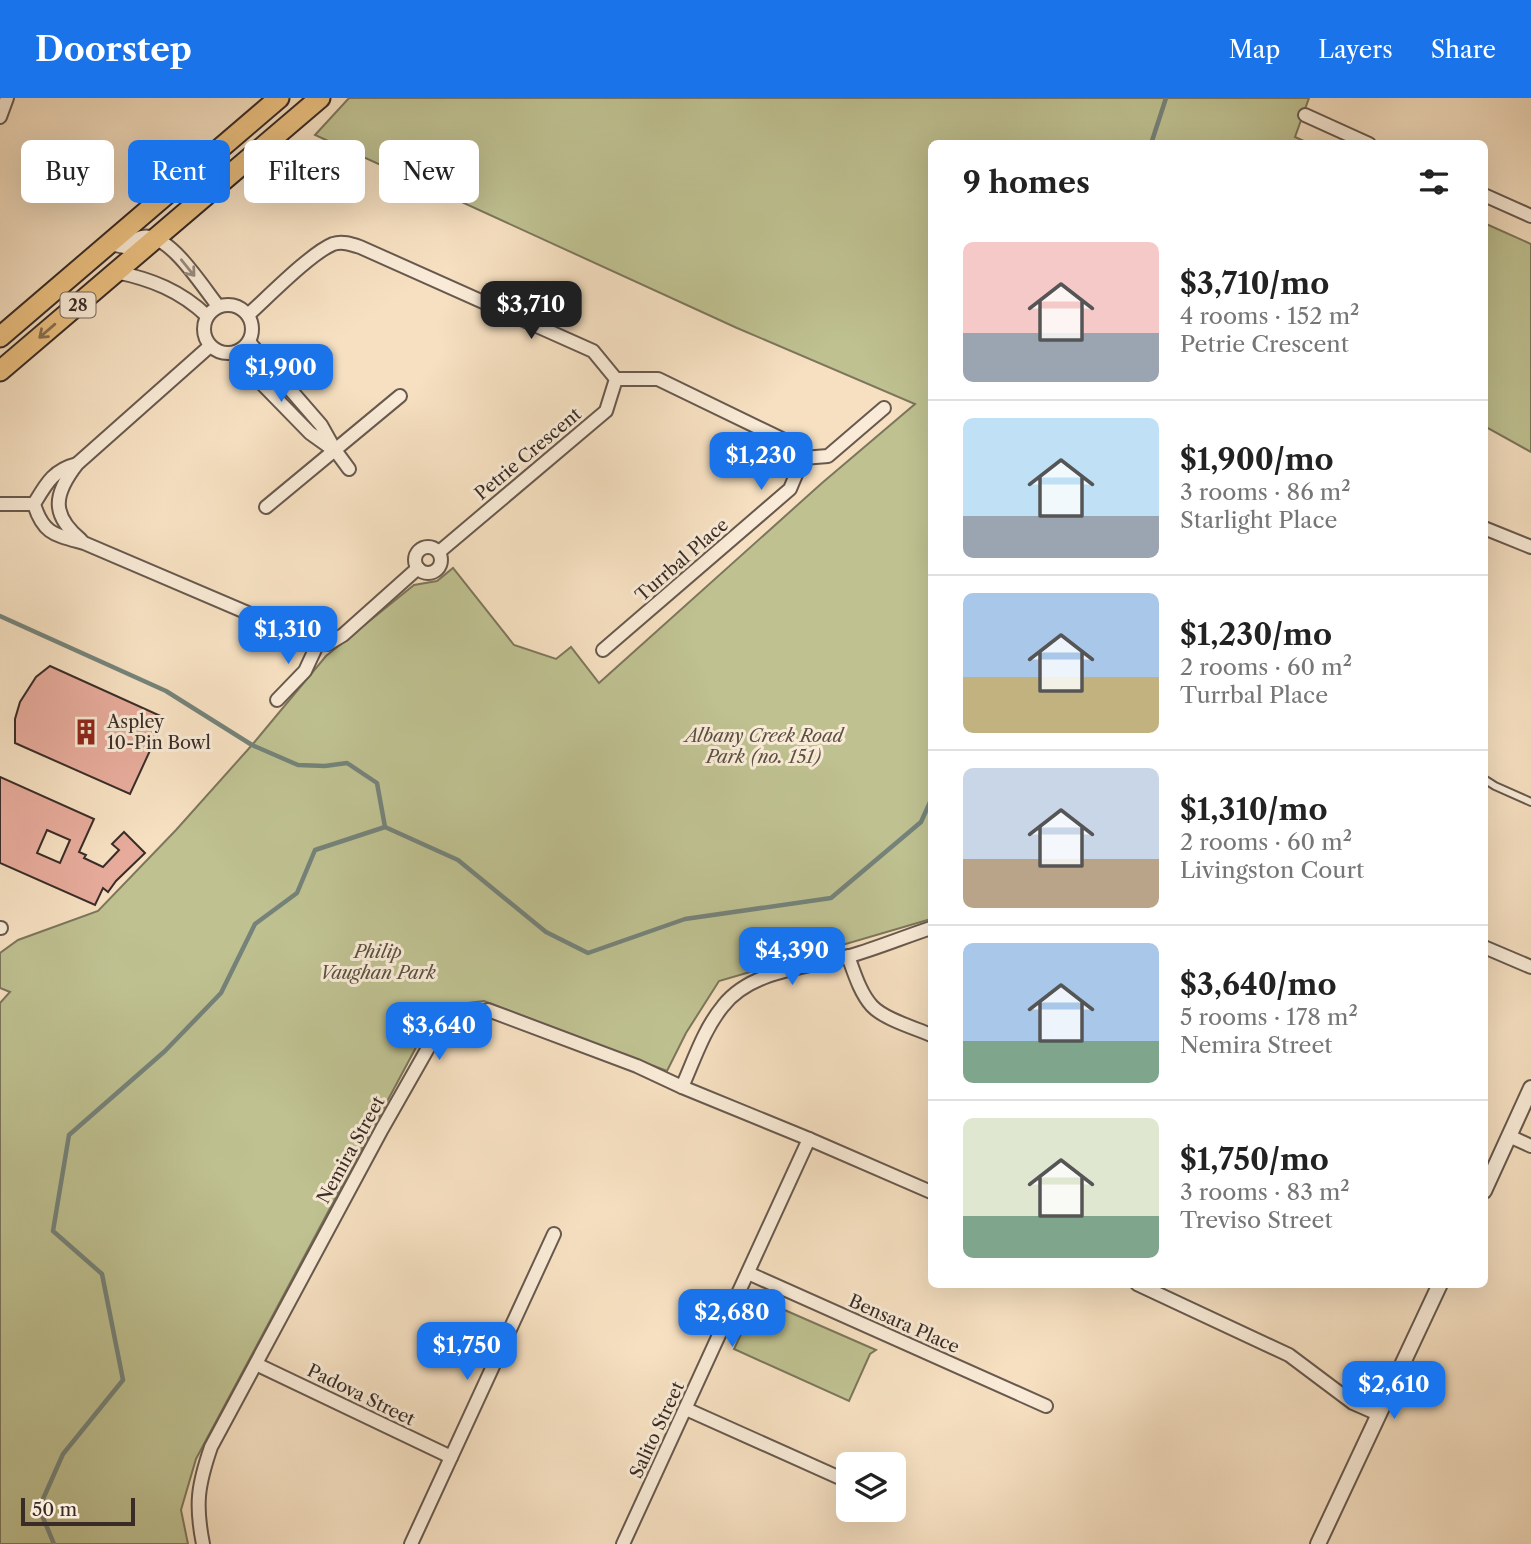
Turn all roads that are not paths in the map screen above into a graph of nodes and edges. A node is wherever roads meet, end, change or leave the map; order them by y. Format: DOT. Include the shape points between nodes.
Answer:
graph roads {
  1 [pos="8,98"];
  2 [pos="279,98"];
  3 [pos="320,98"];
  4 [pos="261,106"];
  5 [pos="1305,116"];
  6 [pos="0,117"];
  7 [pos="1337,129"];
  8 [pos="1333,140"];
  9 [pos="1360,140"];
  10 [pos="1488,197"];
  11 [pos="1531,216"];
  12 [pos="155,239"];
  13 [pos="110,244"];
  14 [pos="116,272"];
  15 [pos="218,306"];
  16 [pos="248,315"];
  17 [pos="207,316"];
  18 [pos="0,337"];
  19 [pos="249,342"];
  20 [pos="210,346"];
  21 [pos="232,354"];
  22 [pos="0,371"];
  23 [pos="615,379"];
  24 [pos="400,396"];
  25 [pos="884,408"];
  26 [pos="334,450"];
  27 [pos="803,458"];
  28 [pos="76,464"];
  29 [pos="349,469"];
  30 [pos="0,504"];
  31 [pos="34,504"];
  32 [pos="267,507"];
  33 [pos="1488,529"];
  34 [pos="84,543"];
  35 [pos="1531,547"];
  36 [pos="439,552"];
  37 [pos="418,568"];
  38 [pos="318,643"];
  39 [pos="603,650"];
  40 [pos="277,701"];
  41 [pos="1488,782"];
  42 [pos="1531,802"];
  43 [pos="928,929"];
  44 [pos="1488,949"];
  45 [pos="848,956"];
  46 [pos="1531,967"];
  47 [pos="928,1034"];
  48 [pos="682,1087"];
  49 [pos="1531,1088"];
  50 [pos="1509,1136"];
  51 [pos="809,1139"];
  52 [pos="1531,1146"];
  53 [pos="1488,1182"];
  54 [pos="928,1191"];
  55 [pos="554,1234"];
  56 [pos="748,1273"];
  57 [pos="1146,1288"];
  58 [pos="1438,1288"];
  59 [pos="256,1364"];
  60 [pos="1046,1406"];
  61 [pos="686,1409"];
  62 [pos="1378,1414"];
  63 [pos="451,1457"];
  64 [pos="836,1476"];
  65 [pos="203,1544"];
  66 [pos="411,1544"];
  67 [pos="623,1544"];
  68 [pos="1318,1544"];
  1 -- 6 [label="street"];
  2 -- 4 [label="main road, 28"];
  3 -- 12 [label="main road, 28"];
  4 -- 13 [label="main road, 28"];
  5 -- 7 [label="street"];
  7 -- 8 [label="street"];
  7 -- 9 [label="street"];
  10 -- 11 [label="street"];
  12 -- 13 [label="street" via="140,237 125,247"];
  12 -- 14 [label="main road, 28"];
  12 -- 15 [label="street, one-way" via="176,254"];
  13 -- 18 [label="main road, 28"];
  14 -- 17 [label="street" via="158,283 191,301"];
  14 -- 22 [label="main road, 28, one-way"];
  15 -- 16 [label="street" via="235,305"];
  15 -- 17 [label="street"];
  16 -- 19 [label="street"];
  16 -- 23 [label="street" via="313,258 342,242 593,351"];
  17 -- 20 [label="street" via="203,330"];
  19 -- 21 [label="street"];
  19 -- 26 [label="street" via="321,425"];
  20 -- 21 [label="street"];
  20 -- 28 [label="street"];
  21 -- 26 [label="street" via="310,433"];
  23 -- 27 [label="street" via="658,379 786,441"];
  23 -- 36 [label="street, Petrie Crescent" via="606,411"];
  24 -- 26 [label="street"];
  25 -- 27 [label="street" via="828,456"];
  26 -- 29 [label="street"];
  26 -- 32 [label="street"];
  27 -- 39 [label="street, Turrbal Place" via="790,489"];
  28 -- 31 [label="street" via="61,468"];
  28 -- 34 [label="street" via="66,477 57,506 65,527"];
  30 -- 31 [label="street"];
  31 -- 34 [label="street" via="40,524"];
  33 -- 35 [label="street"];
  34 -- 38 [label="street"];
  36 -- 37 [label="street, Petrie Crescent" via="436,571"];
  36 -- 37 [label="street, Petrie Crescent" via="427,547 420,550 415,558"];
  37 -- 38 [label="street, Petrie Crescent" via="343,635 328,644"];
  38 -- 40 [label="street" via="305,671"];
  41 -- 42 [label="lane"];
  43 -- 45 [label="street"];
  44 -- 46 [label="street"];
  45 -- 47 [label="street" via="872,1007"];
  45 -- 48 [label="street" via="749,984 723,1005"];
  48 -- 51 [label="street, Nemira Street"];
  48 -- 59 [label="street, Nemira Street" via="488,1010 459,1017 436,1034"];
  49 -- 50 [label="street"];
  50 -- 52 [label="street"];
  50 -- 53 [label="street"];
  51 -- 54 [label="street, Nemira Street"];
  51 -- 56 [label="street, Salito Street"];
  55 -- 63 [label="street"];
  56 -- 60 [label="street, Bensara Place"];
  56 -- 61 [label="street, Salito Street"];
  57 -- 62 [label="street" via="1289,1355 1353,1403"];
  58 -- 62 [label="street"];
  59 -- 63 [label="street, Padova Street"];
  59 -- 65 [label="street, Nemira Street" via="211,1447 199,1482"];
  61 -- 64 [label="street"];
  61 -- 67 [label="street, Salito Street"];
  62 -- 68 [label="street"];
  63 -- 66 [label="street"];
}
